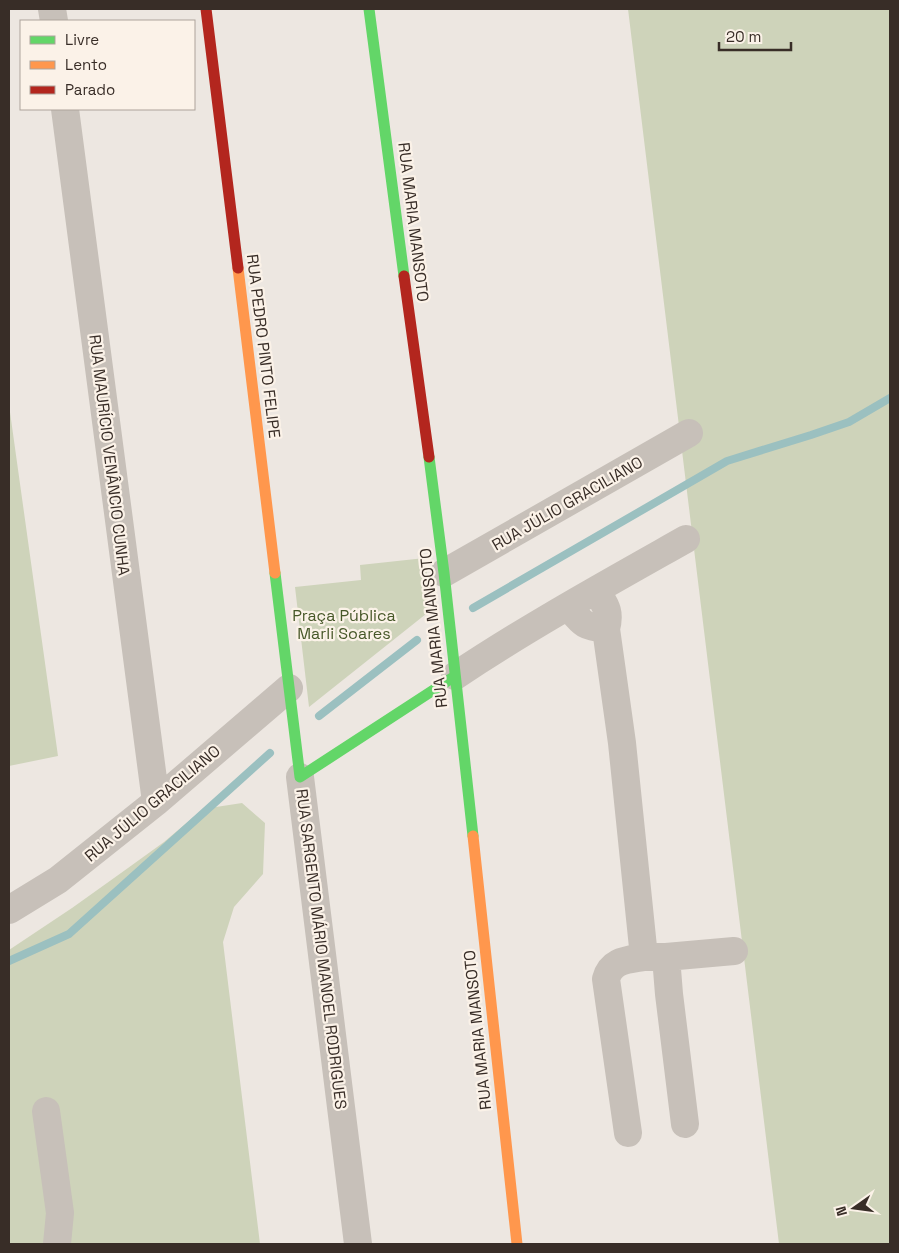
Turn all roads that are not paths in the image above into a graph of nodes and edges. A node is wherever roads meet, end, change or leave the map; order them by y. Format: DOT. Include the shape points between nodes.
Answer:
graph roads {
  1 [pos="206,9"];
  2 [pos="369,9"];
  3 [pos="65,110"];
  4 [pos="690,433"];
  5 [pos="686,539"];
  6 [pos="444,573"];
  7 [pos="596,590"];
  8 [pos="568,606"];
  9 [pos="606,629"];
  10 [pos="455,676"];
  11 [pos="289,688"];
  12 [pos="300,777"];
  13 [pos="156,802"];
  14 [pos="9,910"];
  15 [pos="734,950"];
  16 [pos="655,957"];
  17 [pos="46,1111"];
  18 [pos="685,1124"];
  19 [pos="628,1133"];
  20 [pos="57,1244"];
  21 [pos="358,1244"];
  22 [pos="517,1244"];
  1 -- 11 [label="street, RUA PEDRO PINTO FELIPE"];
  2 -- 6 [label="street, RUA MARIA MANSOTO"];
  3 -- 13 [label="street, RUA MAURÍCIO VENÂNCIO CUNHA"];
  4 -- 6 [label="street, RUA JÚLIO GRACILIANO"];
  5 -- 7 [label="street, RUA SARGENTO MÁRIO MANOEL RODRIGUES"];
  6 -- 10 [label="street, RUA MARIA MANSOTO"];
  7 -- 8 [label="street, RUA SARGENTO MÁRIO MANOEL RODRIGUES"];
  7 -- 9 [label="street" via="609,618"];
  8 -- 9 [label="street" via="582,623"];
  8 -- 10 [label="street, RUA SARGENTO MÁRIO MANOEL RODRIGUES"];
  9 -- 16 [label="street"];
  10 -- 12 [label="street, RUA SARGENTO MÁRIO MANOEL RODRIGUES"];
  10 -- 22 [label="street, RUA MARIA MANSOTO"];
  11 -- 12 [label="street, RUA PEDRO PINTO FELIPE"];
  11 -- 13 [label="street, RUA JÚLIO GRACILIANO"];
  12 -- 21 [label="street, RUA SARGENTO MÁRIO MANOEL RODRIGUES"];
  13 -- 14 [label="street, RUA JÚLIO GRACILIANO" via="58,880"];
  15 -- 16 [label="street"];
  16 -- 18 [label="street" via="669,994"];
  16 -- 19 [label="street" via="615,964 606,979"];
  17 -- 20 [label="street" via="60,1213"];
}
